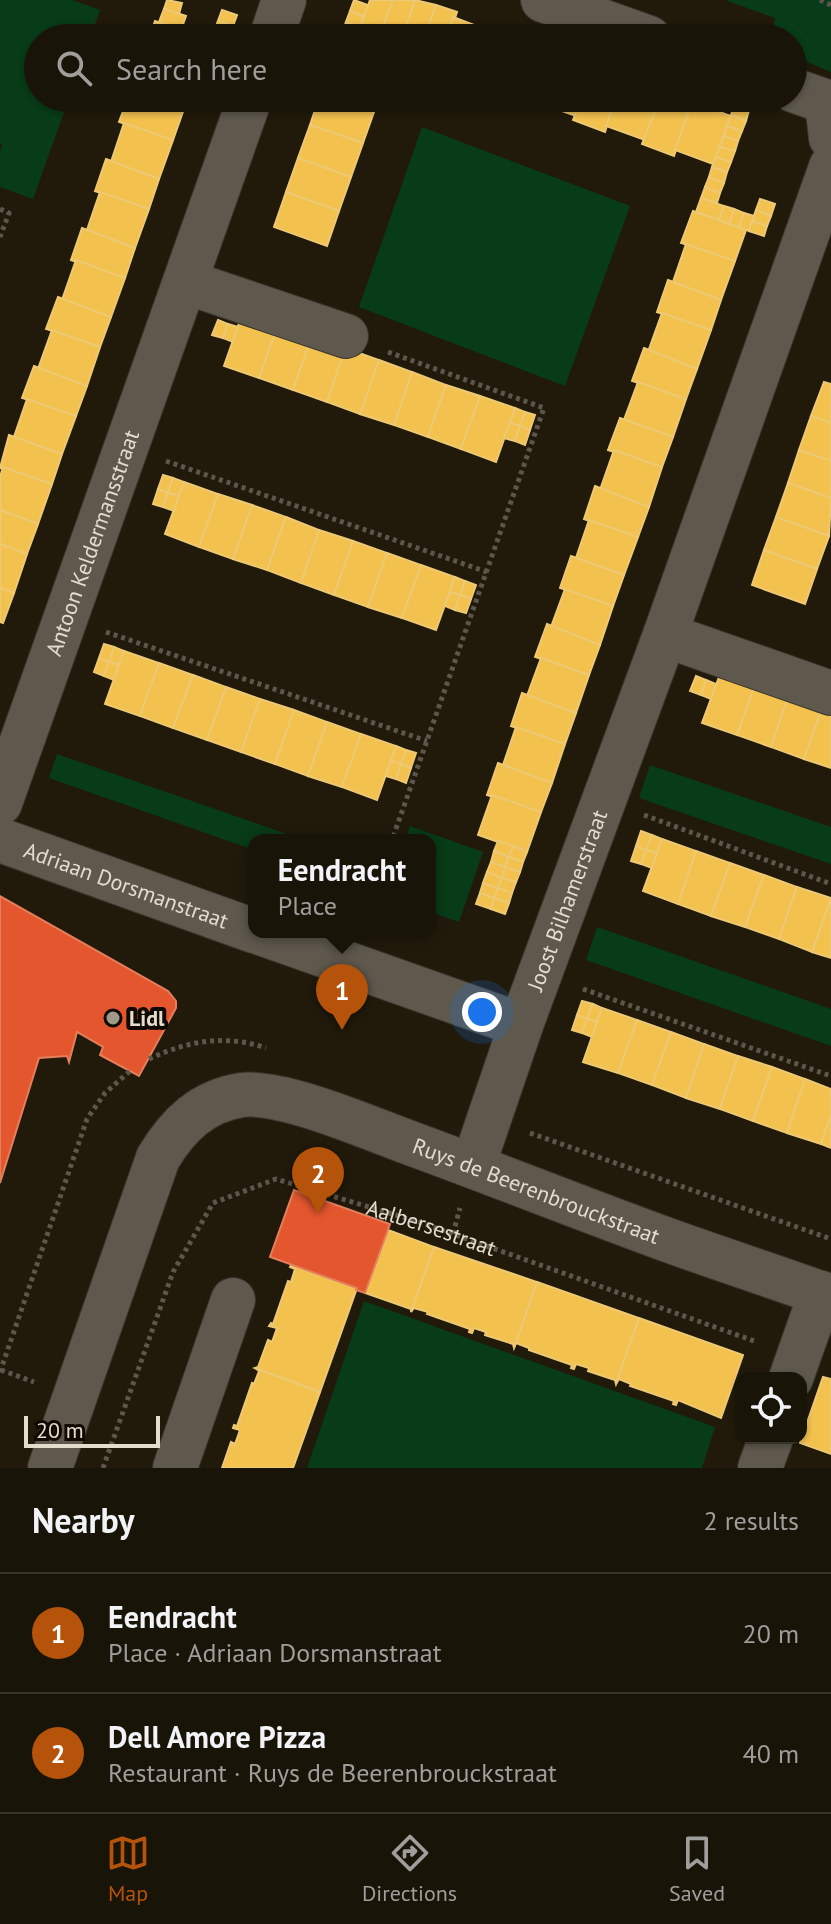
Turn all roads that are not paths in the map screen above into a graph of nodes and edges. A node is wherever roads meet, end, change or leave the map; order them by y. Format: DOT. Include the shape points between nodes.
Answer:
graph roads {
  1 [pos="284,0"];
  2 [pos="543,0"];
  3 [pos="276,24"];
  4 [pos="610,24"];
  5 [pos="807,95"];
  6 [pos="245,112"];
  7 [pos="831,138"];
  8 [pos="831,167"];
  9 [pos="817,245"];
  10 [pos="186,282"];
  11 [pos="346,336"];
  12 [pos="665,635"];
  13 [pos="831,693"];
  14 [pos="0,803"];
  15 [pos="0,840"];
  16 [pos="248,928"];
  17 [pos="276,938"];
  18 [pos="521,1025"];
  19 [pos="473,1166"];
  20 [pos="826,1295"];
  21 [pos="233,1300"];
  22 [pos="795,1367"];
  23 [pos="769,1444"];
  24 [pos="50,1468"];
  25 [pos="175,1468"];
  26 [pos="760,1468"];
  1 -- 3 [label="street"];
  2 -- 4 [label="street"];
  5 -- 7 [label="street" via="827,102"];
  6 -- 10 [label="street, Antoon Keldermansstraat"];
  8 -- 9 [label="street, Joost Bilhamerstraat"];
  9 -- 12 [label="street, Joost Bilhamerstraat"];
  10 -- 11 [label="street"];
  10 -- 14 [label="street, Antoon Keldermansstraat"];
  12 -- 13 [label="street"];
  12 -- 18 [label="street, Joost Bilhamerstraat"];
  15 -- 16 [label="street, Adriaan Dorsmanstraat"];
  17 -- 18 [label="street, Adriaan Dorsmanstraat"];
  18 -- 19 [label="street, Joost Bilhamerstraat"];
  19 -- 20 [label="street, Ruys de Beerenbrouckstraat"];
  19 -- 24 [label="street, Ruys de Beerenbrouckstraat" via="264,1095 240,1095 190,1117 158,1158"];
  20 -- 22 [label="street"];
  21 -- 25 [label="street"];
  23 -- 26 [label="street"];
}
